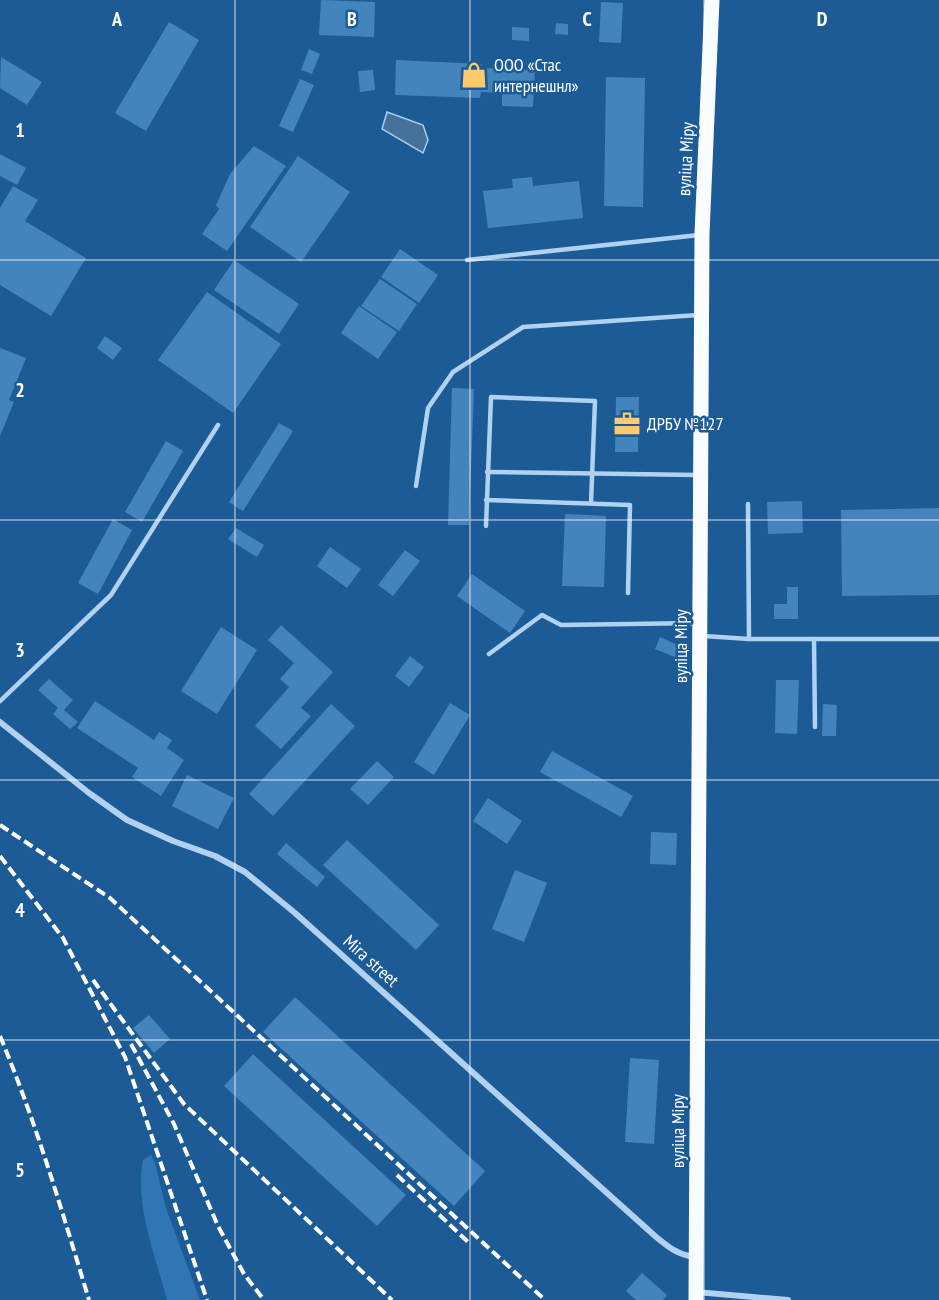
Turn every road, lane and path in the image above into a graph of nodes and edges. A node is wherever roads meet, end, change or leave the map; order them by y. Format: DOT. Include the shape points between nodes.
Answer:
graph roads {
  1 [pos="712,0"];
  2 [pos="702,234"];
  3 [pos="467,260"];
  4 [pos="701,315"];
  5 [pos="218,425"];
  6 [pos="487,472"];
  7 [pos="592,474"];
  8 [pos="699,475"];
  9 [pos="416,486"];
  10 [pos="486,501"];
  11 [pos="591,503"];
  12 [pos="748,504"];
  13 [pos="486,526"];
  14 [pos="628,593"];
  15 [pos="700,630"];
  16 [pos="749,639"];
  17 [pos="814,639"];
  18 [pos="939,639"];
  19 [pos="489,654"];
  20 [pos="0,701"];
  21 [pos="0,722"];
  22 [pos="815,727"];
  23 [pos="696,1257"];
  24 [pos="696,1296"];
  25 [pos="788,1300"];
  1 -- 2 [label="main road, вуліца Міру"];
  2 -- 3 [label="lane"];
  2 -- 4 [label="main road, вуліца Міру"];
  4 -- 8 [label="main road, вуліца Міру"];
  4 -- 9 [label="lane" via="523,327 453,372 428,408"];
  5 -- 20 [label="lane" via="111,595"];
  6 -- 7 [label="lane"];
  6 -- 7 [label="lane" via="491,397 595,401"];
  6 -- 10 [label="lane"];
  7 -- 8 [label="lane"];
  7 -- 11 [label="lane"];
  8 -- 15 [label="main road, вуліца Міру"];
  10 -- 11 [label="lane"];
  10 -- 13 [label="lane"];
  11 -- 14 [label="lane" via="630,505"];
  12 -- 16 [label="lane"];
  15 -- 16 [label="lane"];
  15 -- 19 [label="lane" via="561,625 542,615"];
  15 -- 23 [label="main road, вуліца Міру"];
  16 -- 17 [label="lane"];
  17 -- 18 [label="lane"];
  17 -- 22 [label="lane"];
  21 -- 23 [label="street, Mira street" via="127,820 245,872 296,913 670,1249"];
  23 -- 24 [label="main road, вуліца Міру"];
  24 -- 25 [label="street, вуліца Міру"];
}
